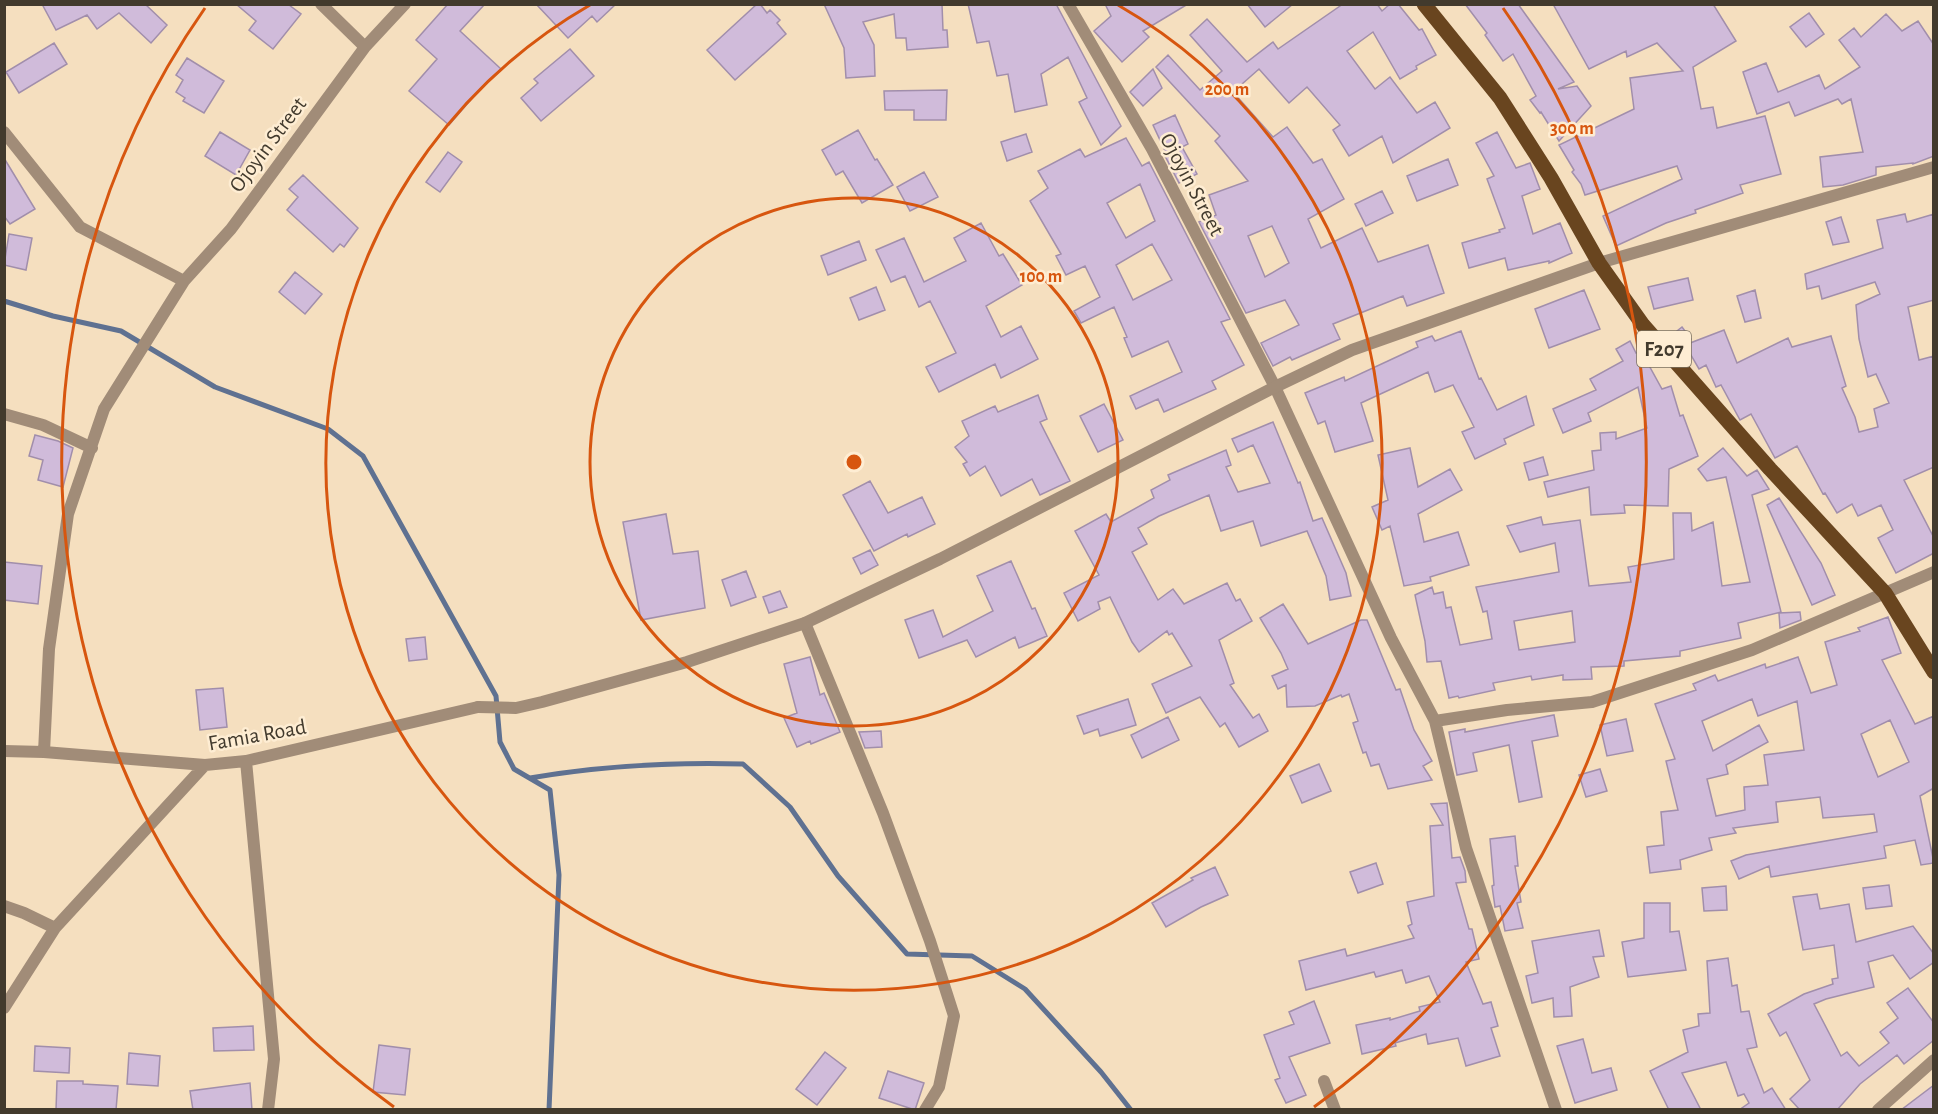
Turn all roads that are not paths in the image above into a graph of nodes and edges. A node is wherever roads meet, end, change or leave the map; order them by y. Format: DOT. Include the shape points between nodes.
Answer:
graph roads {
  1 [pos="321,4"];
  2 [pos="405,4"];
  3 [pos="1068,4"];
  4 [pos="1424,4"];
  5 [pos="365,47"];
  6 [pos="4,132"];
  7 [pos="1934,167"];
  8 [pos="1599,262"];
  9 [pos="184,281"];
  10 [pos="1275,387"];
  11 [pos="4,414"];
  12 [pos="92,448"];
  13 [pos="1934,572"];
  14 [pos="1885,593"];
  15 [pos="805,623"];
  16 [pos="1934,672"];
  17 [pos="1435,721"];
  18 [pos="4,752"];
  19 [pos="44,752"];
  20 [pos="246,761"];
  21 [pos="205,765"];
  22 [pos="4,906"];
  23 [pos="55,928"];
  24 [pos="4,1008"];
  25 [pos="1934,1060"];
  26 [pos="1324,1081"];
  27 [pos="268,1110"];
  28 [pos="925,1110"];
  29 [pos="1335,1110"];
  30 [pos="1556,1110"];
  31 [pos="1878,1110"];
  1 -- 5 [label="street"];
  2 -- 5 [label="street, Ojoyin Street"];
  3 -- 10 [label="street, Ojoyin Street" via="1152,150"];
  4 -- 8 [label="main road, F207" via="1500,98"];
  5 -- 9 [label="street, Ojoyin Street" via="231,229"];
  6 -- 9 [label="street" via="80,227"];
  7 -- 8 [label="street, Famia Road"];
  8 -- 10 [label="street, Famia Road" via="1352,350"];
  8 -- 14 [label="main road, F207" via="1643,325"];
  9 -- 12 [label="street, Ojoyin Street" via="104,410"];
  10 -- 15 [label="street, Famia Road" via="940,559"];
  10 -- 17 [label="street, Ojoyin Street" via="1391,638"];
  11 -- 12 [label="street" via="44,425"];
  12 -- 19 [label="street, Ojoyin Street" via="69,514 49,649"];
  13 -- 14 [label="street"];
  14 -- 16 [label="main road, F207"];
  14 -- 17 [label="street" via="1752,650 1592,702"];
  15 -- 20 [label="street, Famia Road" via="687,662 516,708 478,707"];
  15 -- 28 [label="street" via="883,813 954,1016 939,1087"];
  17 -- 30 [label="street, Ojoyin Street" via="1466,848"];
  18 -- 19 [label="street, Famia Road"];
  19 -- 21 [label="street, Famia Road"];
  20 -- 21 [label="street, Famia Road"];
  20 -- 27 [label="street" via="274,1059"];
  21 -- 23 [label="street"];
  22 -- 23 [label="street"];
  23 -- 24 [label="street"];
  25 -- 31 [label="street"];
  26 -- 29 [label="street"];
}
